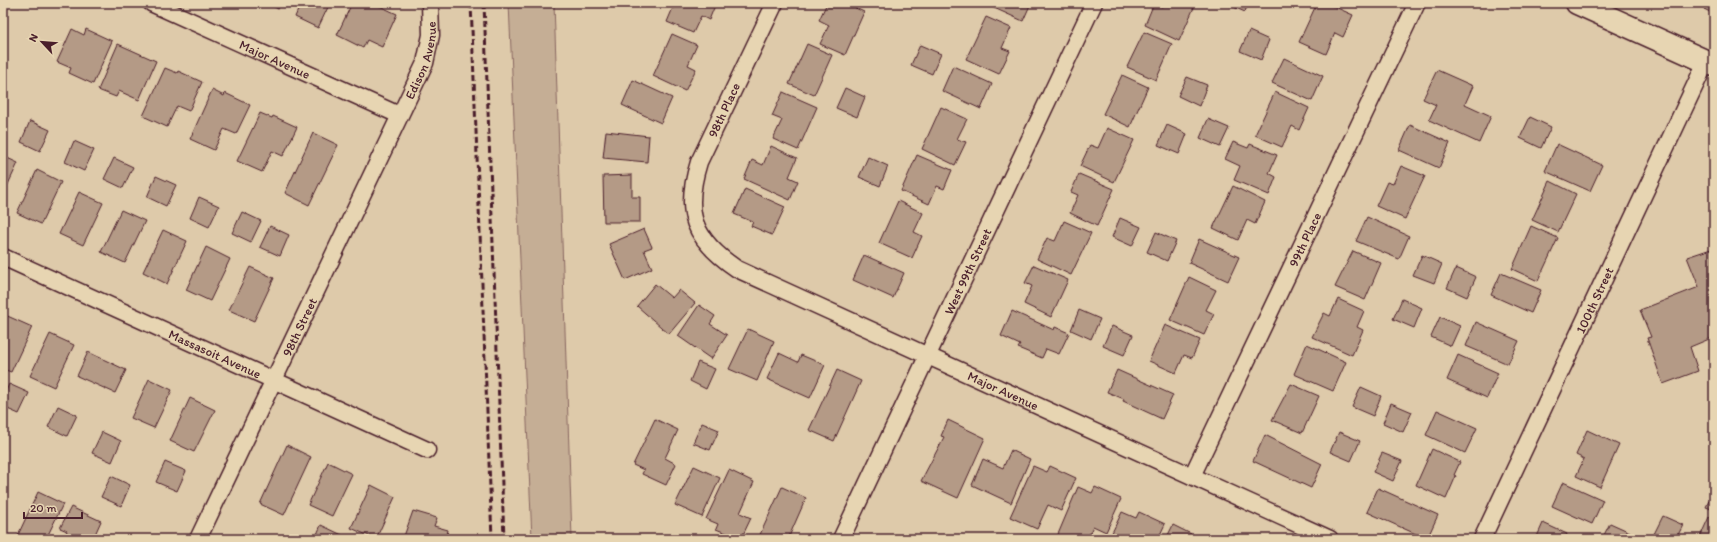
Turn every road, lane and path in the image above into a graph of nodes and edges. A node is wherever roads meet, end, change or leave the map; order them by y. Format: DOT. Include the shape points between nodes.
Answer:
graph roads {
  1 [pos="151,3"];
  2 [pos="430,3"];
  3 [pos="775,3"];
  4 [pos="1094,3"];
  5 [pos="1417,3"];
  6 [pos="1577,3"];
  7 [pos="1710,64"];
  8 [pos="399,115"];
  9 [pos="694,220"];
  10 [pos="3,257"];
  11 [pos="926,355"];
  12 [pos="274,380"];
  13 [pos="427,450"];
  14 [pos="1192,476"];
  15 [pos="198,539"];
  16 [pos="841,539"];
  17 [pos="1330,539"];
  18 [pos="1482,539"];
  1 -- 8 [label="street, Major Avenue"];
  2 -- 8 [label="street, Edison Avenue" via="431,35 425,62"];
  3 -- 9 [label="street, 98th Place" via="699,162 690,202"];
  4 -- 11 [label="street, West 99th Street"];
  5 -- 14 [label="street, 99th Place"];
  6 -- 7 [label="street"];
  7 -- 18 [label="street, 100th Street"];
  8 -- 12 [label="street, 98th Street"];
  9 -- 11 [label="street, Major Avenue" via="706,243 737,269"];
  10 -- 12 [label="street, Massasoit Avenue"];
  11 -- 14 [label="street, Major Avenue"];
  11 -- 16 [label="street, West 99th Street"];
  12 -- 13 [label="street, Massasoit Avenue"];
  12 -- 15 [label="street, 98th Street"];
  14 -- 17 [label="street, Major Avenue"];
}
